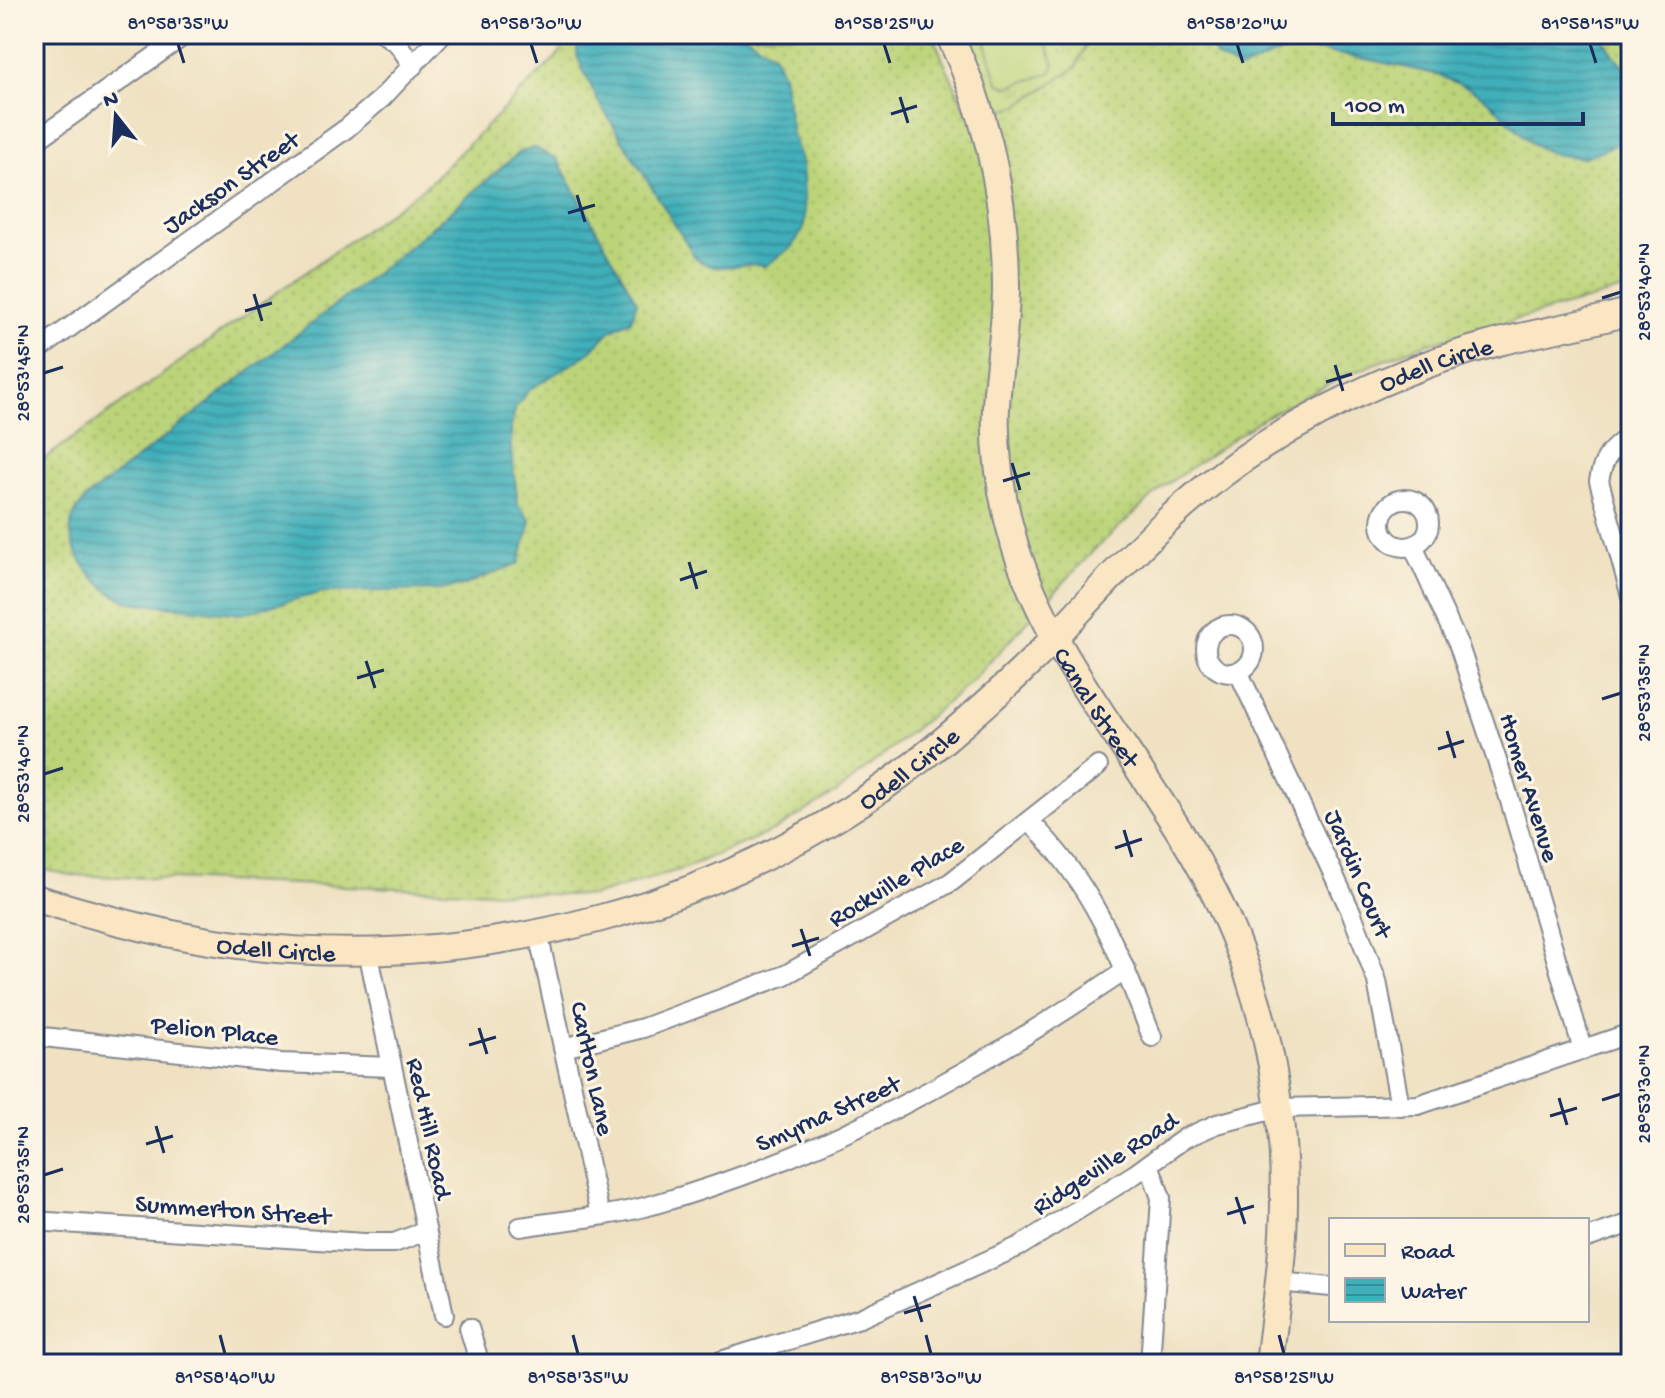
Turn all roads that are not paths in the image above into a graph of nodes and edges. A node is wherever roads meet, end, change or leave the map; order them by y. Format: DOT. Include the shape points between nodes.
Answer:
graph roads {
  1 [pos="186,34"];
  2 [pos="384,34"];
  3 [pos="442,34"];
  4 [pos="949,34"];
  5 [pos="413,66"];
  6 [pos="34,142"];
  7 [pos="1631,311"];
  8 [pos="34,353"];
  9 [pos="1631,435"];
  10 [pos="1413,546"];
  11 [pos="1631,596"];
  12 [pos="1056,637"];
  13 [pos="1238,671"];
  14 [pos="1098,766"];
  15 [pos="1029,821"];
  16 [pos="34,898"];
  17 [pos="34,908"];
  18 [pos="79,911"];
  19 [pos="538,933"];
  20 [pos="368,951"];
  21 [pos="1126,970"];
  22 [pos="1631,1033"];
  23 [pos="34,1036"];
  24 [pos="1152,1037"];
  25 [pos="563,1048"];
  26 [pos="1583,1050"];
  27 [pos="392,1067"];
  28 [pos="1400,1106"];
  29 [pos="1279,1108"];
  30 [pos="1149,1164"];
  31 [pos="600,1215"];
  32 [pos="34,1221"];
  33 [pos="1631,1223"];
  34 [pos="520,1227"];
  35 [pos="426,1231"];
  36 [pos="1589,1237"];
  37 [pos="1278,1282"];
  38 [pos="1329,1287"];
  39 [pos="444,1315"];
  40 [pos="469,1328"];
  41 [pos="1147,1362"];
  42 [pos="480,1364"];
  43 [pos="711,1364"];
  44 [pos="1269,1364"];
  1 -- 6 [label="street"];
  2 -- 5 [label="street"];
  3 -- 5 [label="street, Jackson Street"];
  4 -- 12 [label="street, Canal Street" via="984,129 1002,219 1006,291 996,407 1005,502 1025,573"];
  5 -- 8 [label="street, Jackson Street" via="311,156"];
  7 -- 12 [label="street, Odell Circle" via="1435,362 1316,413 1167,519"];
  9 -- 11 [label="street" via="1611,449 1599,481"];
  10 -- 26 [label="street, Homer Avenue" via="1459,646"];
  12 -- 19 [label="street, Odell Circle" via="940,744 884,786 803,835 707,881"];
  12 -- 29 [label="street, Canal Street" via="1196,859 1239,947 1257,999"];
  13 -- 28 [label="street, Jardin Court" via="1352,914 1377,981"];
  14 -- 15 [label="street, Rockville Place"];
  15 -- 21 [label="street" via="1089,892"];
  15 -- 25 [label="street, Rockville Place" via="951,882 785,975 643,1028"];
  16 -- 18 [label="street, Odell Circle"];
  17 -- 18 [label="street, Odell Circle"];
  18 -- 20 [label="street, Odell Circle" via="214,941"];
  19 -- 20 [label="street, Odell Circle"];
  19 -- 25 [label="street, Carlton Lane"];
  20 -- 27 [label="street, Red Hill Road"];
  21 -- 24 [label="street"];
  21 -- 31 [label="street, Smyrna Street" via="931,1094 754,1173 650,1206"];
  22 -- 26 [label="street, Ridgeville Road"];
  23 -- 27 [label="street, Pelion Place" via="281,1063"];
  25 -- 31 [label="street, Carlton Lane"];
  26 -- 28 [label="street, Ridgeville Road" via="1418,1105"];
  27 -- 35 [label="street, Red Hill Road"];
  28 -- 29 [label="street, Ridgeville Road"];
  29 -- 30 [label="street, Ridgeville Road" via="1217,1124 1185,1138"];
  29 -- 37 [label="street, Canal Street" via="1284,1205"];
  30 -- 41 [label="street" via="1161,1198"];
  30 -- 43 [label="street, Ridgeville Road" via="1020,1246 942,1283 860,1318"];
  31 -- 34 [label="street, Smyrna Street"];
  32 -- 35 [label="street, Summerton Street" via="363,1243 394,1243"];
  33 -- 36 [label="street"];
  35 -- 39 [label="street, Red Hill Road"];
  37 -- 38 [label="street"];
  37 -- 44 [label="street, Canal Street"];
  40 -- 42 [label="street"];
}
